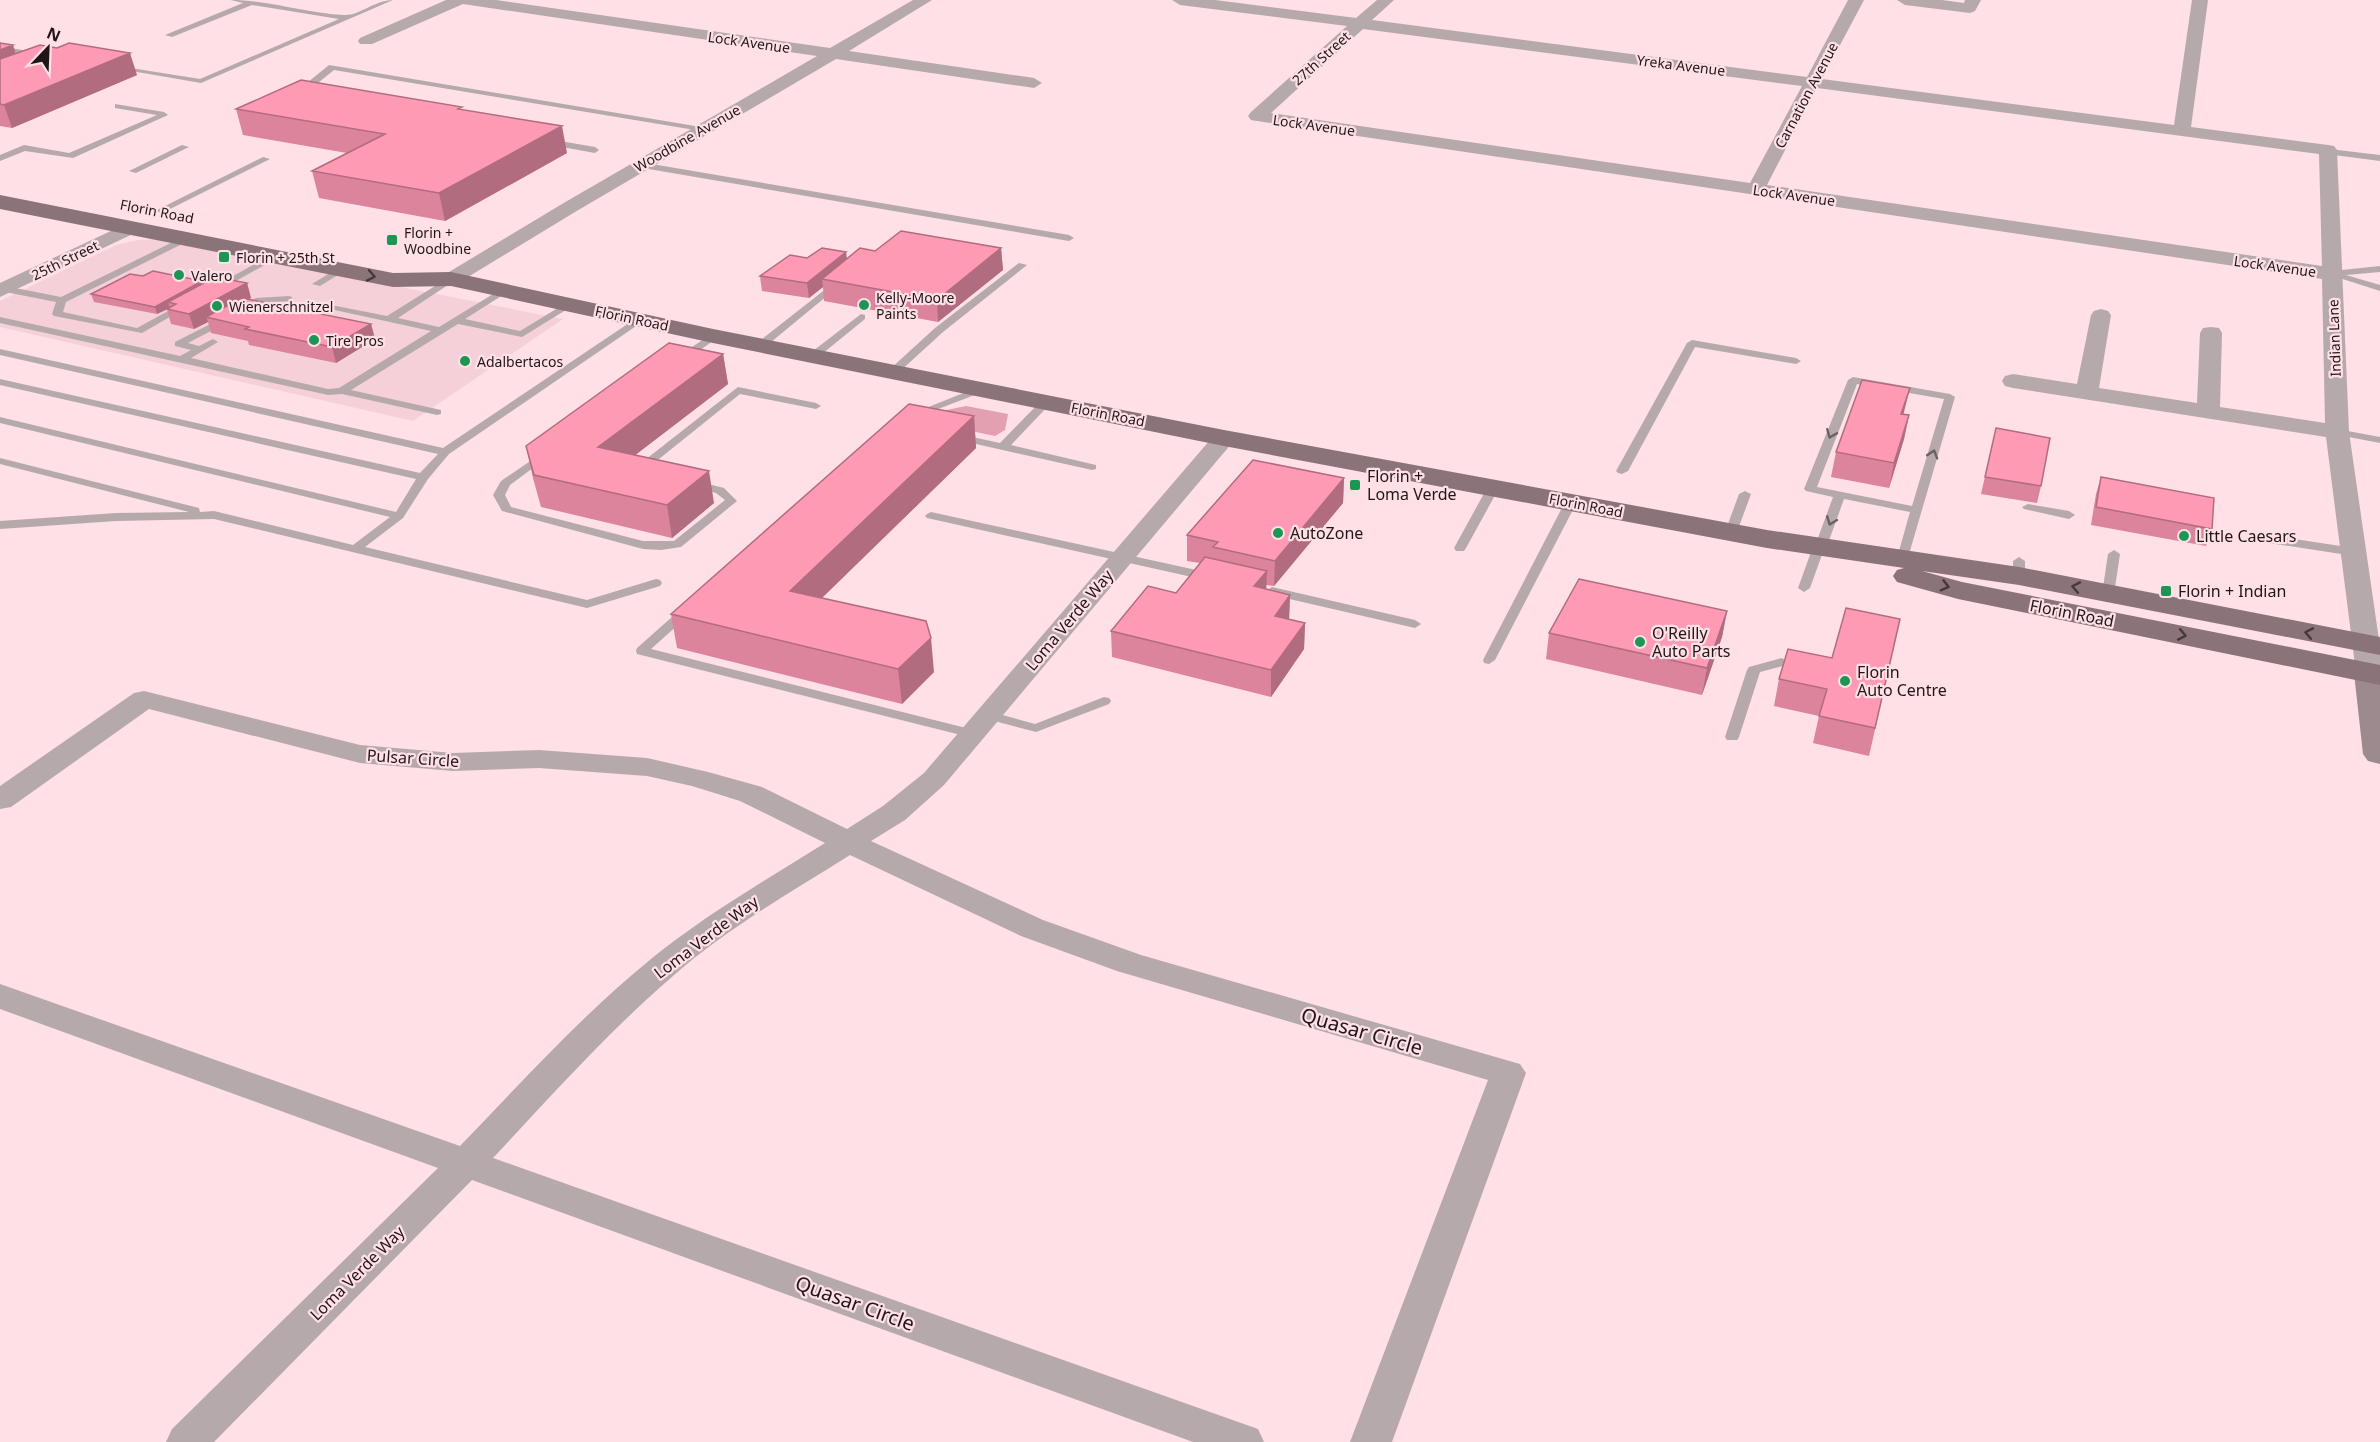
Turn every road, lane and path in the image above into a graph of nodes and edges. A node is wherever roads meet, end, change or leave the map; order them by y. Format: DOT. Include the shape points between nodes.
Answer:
graph roads {
  1 [pos="235,0"];
  2 [pos="389,0"];
  3 [pos="459,0"];
  4 [pos="465,0"];
  5 [pos="924,0"];
  6 [pos="1180,0"];
  7 [pos="1386,0"];
  8 [pos="1856,0"];
  9 [pos="1905,0"];
  10 [pos="1973,0"];
  11 [pos="2199,0"];
  12 [pos="255,1"];
  13 [pos="348,18"];
  14 [pos="1360,23"];
  15 [pos="169,35"];
  16 [pos="366,41"];
  17 [pos="0,48"];
  18 [pos="834,54"];
  19 [pos="38,65"];
  20 [pos="113,67"];
  21 [pos="1812,82"];
  22 [pos="1034,83"];
  23 [pos="306,99"];
  24 [pos="118,106"];
  25 [pos="1257,116"];
  26 [pos="701,129"];
  27 [pos="2182,130"];
  28 [pos="537,140"];
  29 [pos="185,147"];
  30 [pos="595,150"];
  31 [pos="2329,152"];
  32 [pos="0,158"];
  33 [pos="2380,158"];
  34 [pos="266,159"];
  35 [pos="640,165"];
  36 [pos="133,171"];
  37 [pos="1755,189"];
  38 [pos="0,202"];
  39 [pos="47,211"];
  40 [pos="159,211"];
  41 [pos="134,218"];
  42 [pos="232,225"];
  43 [pos="188,228"];
  44 [pos="1069,238"];
  45 [pos="274,256"];
  46 [pos="398,258"];
  47 [pos="1011,263"];
  48 [pos="2380,269"];
  49 [pos="341,270"];
  50 [pos="2332,274"];
  51 [pos="846,276"];
  52 [pos="451,279"];
  53 [pos="317,284"];
  54 [pos="2380,288"];
  55 [pos="2,289"];
  56 [pos="503,291"];
  57 [pos="201,297"];
  58 [pos="289,299"];
  59 [pos="62,300"];
  60 [pos="190,302"];
  61 [pos="324,305"];
  62 [pos="569,305"];
  63 [pos="2101,315"];
  64 [pos="861,317"];
  65 [pos="389,319"];
  66 [pos="0,320"];
  67 [pos="455,320"];
  68 [pos="639,320"];
  69 [pos="440,330"];
  70 [pos="2211,333"];
  71 [pos="713,336"];
  72 [pos="213,342"];
  73 [pos="761,345"];
  74 [pos="200,349"];
  75 [pos="0,352"];
  76 [pos="813,356"];
  77 [pos="181,359"];
  78 [pos="1796,361"];
  79 [pos="667,369"];
  80 [pos="893,372"];
  81 [pos="2013,381"];
  82 [pos="0,382"];
  83 [pos="981,389"];
  84 [pos="342,391"];
  85 [pos="2087,393"];
  86 [pos="1046,402"];
  87 [pos="816,406"];
  88 [pos="437,412"];
  89 [pos="2208,412"];
  90 [pos="909,417"];
  91 [pos="0,420"];
  92 [pos="2337,432"];
  93 [pos="945,435"];
  94 [pos="1224,438"];
  95 [pos="2380,440"];
  96 [pos="1002,448"];
  97 [pos="552,449"];
  98 [pos="445,452"];
  99 [pos="0,461"];
  100 [pos="1092,467"];
  101 [pos="1622,471"];
  102 [pos="650,473"];
  103 [pos="423,477"];
  104 [pos="685,481"];
  105 [pos="1493,488"];
  106 [pos="1745,494"];
  107 [pos="1840,495"];
  108 [pos="1571,502"];
  109 [pos="2028,507"];
  110 [pos="1916,510"];
  111 [pos="214,514"];
  112 [pos="2069,515"];
  113 [pos="399,516"];
  114 [pos="931,516"];
  115 [pos="0,525"];
  116 [pos="1731,532"];
  117 [pos="2260,538"];
  118 [pos="356,548"];
  119 [pos="1460,548"];
  120 [pos="1819,549"];
  121 [pos="2354,552"];
  122 [pos="2114,554"];
  123 [pos="1123,557"];
  124 [pos="1903,558"];
  125 [pos="1228,581"];
  126 [pos="656,583"];
  127 [pos="1804,588"];
  128 [pos="1262,589"];
  129 [pos="2108,594"];
  130 [pos="695,604"];
  131 [pos="1415,624"];
  132 [pos="2374,659"];
  133 [pos="1489,660"];
  134 [pos="1782,662"];
  135 [pos="1104,701"];
  136 [pos="980,724"];
  137 [pos="1732,737"];
  138 [pos="2380,754"];
  139 [pos="0,800"];
  140 [pos="850,843"];
  141 [pos="0,996"];
  142 [pos="466,1163"];
  143 [pos="187,1442"];
  144 [pos="1243,1442"];
  145 [pos="1371,1442"];
  1 -- 12 [label="lane"];
  2 -- 13 [label="lane"];
  3 -- 16 [label="street"];
  4 -- 18 [label="street, Lock Avenue"];
  5 -- 18 [label="street, Woodbine Avenue"];
  6 -- 14 [label="street, Yreka Avenue"];
  7 -- 14 [label="street, 27th Street"];
  8 -- 21 [label="street, Carnation Avenue"];
  9 -- 10 [label="street" via="1970,8"];
  11 -- 27 [label="street"];
  12 -- 13 [label="lane"];
  12 -- 15 [label="lane"];
  13 -- 20 [label="lane" via="201,81"];
  14 -- 21 [label="street, Yreka Avenue"];
  14 -- 25 [label="street, 27th Street"];
  17 -- 19 [label="lane" via="49,59"];
  18 -- 22 [label="street, Lock Avenue"];
  18 -- 26 [label="street, Woodbine Avenue"];
  21 -- 27 [label="street, Yreka Avenue"];
  21 -- 37 [label="street, Carnation Avenue"];
  23 -- 26 [label="lane" via="294,98 332,67"];
  24 -- 32 [label="lane" via="164,114 70,156 24,148"];
  25 -- 37 [label="street, Lock Avenue"];
  26 -- 35 [label="street, Woodbine Avenue"];
  27 -- 31 [label="street"];
  28 -- 30 [label="lane"];
  29 -- 36 [label="lane"];
  31 -- 33 [label="lane"];
  31 -- 50 [label="street, Indian Lane"];
  34 -- 40 [label="lane"];
  35 -- 44 [label="lane"];
  35 -- 52 [label="street, Woodbine Avenue"];
  37 -- 50 [label="street, Lock Avenue"];
  38 -- 39 [label="main road, Florin Road"];
  39 -- 40 [label="main road"];
  39 -- 41 [label="main road, Florin Road"];
  40 -- 41 [label="main road, Florin Road"];
  40 -- 43 [label="main road, Florin Road"];
  41 -- 42 [label="main road"];
  41 -- 43 [label="main road, Florin Road"];
  41 -- 55 [label="street, 25th Street"];
  43 -- 45 [label="main road, Florin Road"];
  43 -- 59 [label="lane"];
  45 -- 49 [label="main road, Florin Road"];
  45 -- 57 [label="lane"];
  46 -- 52 [label="main road, Florin Road" via="422,263"];
  47 -- 80 [label="lane" via="1022,265"];
  48 -- 50 [label="lane"];
  49 -- 52 [label="main road, Florin Road, one-way" via="393,280"];
  49 -- 53 [label="lane"];
  50 -- 54 [label="lane"];
  50 -- 92 [label="street, Indian Lane"];
  51 -- 73 [label="lane"];
  52 -- 56 [label="main road, Florin Road"];
  52 -- 65 [label="lane"];
  55 -- 59 [label="lane"];
  56 -- 62 [label="main road, Florin Road"];
  56 -- 67 [label="lane"];
  58 -- 74 [label="lane" via="259,300 179,344"];
  59 -- 60 [label="lane" via="57,314 138,331"];
  61 -- 65 [label="lane"];
  62 -- 67 [label="lane" via="522,334"];
  62 -- 68 [label="main road, Florin Road"];
  63 -- 85 [label="street"];
  64 -- 76 [label="lane"];
  65 -- 69 [label="lane"];
  66 -- 77 [label="lane"];
  67 -- 69 [label="lane"];
  68 -- 71 [label="main road, Florin Road"];
  68 -- 98 [label="lane"];
  69 -- 84 [label="lane"];
  70 -- 89 [label="street"];
  71 -- 73 [label="main road, Florin Road"];
  71 -- 79 [label="lane"];
  72 -- 74 [label="lane"];
  73 -- 76 [label="main road, Florin Road"];
  74 -- 77 [label="lane"];
  75 -- 98 [label="lane"];
  76 -- 80 [label="main road, Florin Road"];
  77 -- 84 [label="lane" via="328,392"];
  78 -- 101 [label="lane" via="1692,343"];
  80 -- 83 [label="main road, Florin Road"];
  81 -- 85 [label="street"];
  82 -- 103 [label="lane"];
  83 -- 86 [label="main road, Florin Road"];
  83 -- 90 [label="lane"];
  84 -- 88 [label="lane"];
  85 -- 89 [label="street"];
  86 -- 94 [label="main road, Florin Road"];
  86 -- 96 [label="lane"];
  87 -- 102 [label="lane" via="738,390 639,471"];
  89 -- 92 [label="street"];
  91 -- 113 [label="lane"];
  92 -- 95 [label="lane"];
  92 -- 121 [label="street, Indian Lane"];
  93 -- 96 [label="lane"];
  94 -- 105 [label="main road, Florin Road"];
  94 -- 123 [label="street, Loma Verde Way"];
  96 -- 100 [label="lane"];
  97 -- 104 [label="lane" via="505,483 499,495 506,509 643,545 677,544 731,501 719,489"];
  98 -- 103 [label="lane"];
  99 -- 111 [label="lane"];
  103 -- 113 [label="lane"];
  105 -- 108 [label="main road, Florin Road"];
  105 -- 119 [label="lane"];
  106 -- 116 [label="lane"];
  107 -- 110 [label="lane"];
  110 -- 107 [label="lane, one-way" via="1950,397 1853,380 1810,489"];
  107 -- 120 [label="lane, one-way"];
  108 -- 116 [label="main road, Florin Road"];
  108 -- 133 [label="lane"];
  109 -- 112 [label="lane"];
  110 -- 124 [label="lane"];
  111 -- 115 [label="lane"];
  111 -- 118 [label="lane"];
  113 -- 118 [label="lane"];
  114 -- 123 [label="lane"];
  116 -- 120 [label="main road, Florin Road"];
  117 -- 121 [label="lane"];
  118 -- 126 [label="lane" via="587,604"];
  120 -- 124 [label="main road, Florin Road"];
  120 -- 127 [label="lane"];
  120 -- 132 [label="main road, Florin Road, one-way" via="1958,590"];
  121 -- 132 [label="street, Indian Lane"];
  122 -- 129 [label="lane"];
  123 -- 125 [label="lane"];
  123 -- 136 [label="street, Loma Verde Way"];
  129 -- 124 [label="main road, Florin Road, one-way" via="2019,568"];
  128 -- 131 [label="lane"];
  132 -- 129 [label="main road, Florin Road, one-way"];
  130 -- 136 [label="lane" via="642,651"];
  132 -- 138 [label="street"];
  134 -- 137 [label="lane" via="1754,670"];
  135 -- 136 [label="lane" via="1036,728"];
  136 -- 140 [label="street, Loma Verde Way" via="934,779"];
  139 -- 140 [label="street, Pulsar Circle" via="144,699 360,754 453,762 539,759 647,768 698,778 752,794"];
  140 -- 142 [label="street, Loma Verde Way" via="721,922 662,967 594,1029"];
  140 -- 145 [label="street, Quasar Circle" via="1032,928 1129,963 1508,1073"];
  141 -- 142 [label="street"];
  142 -- 143 [label="street, Loma Verde Way"];
  142 -- 144 [label="street, Quasar Circle"];
}
